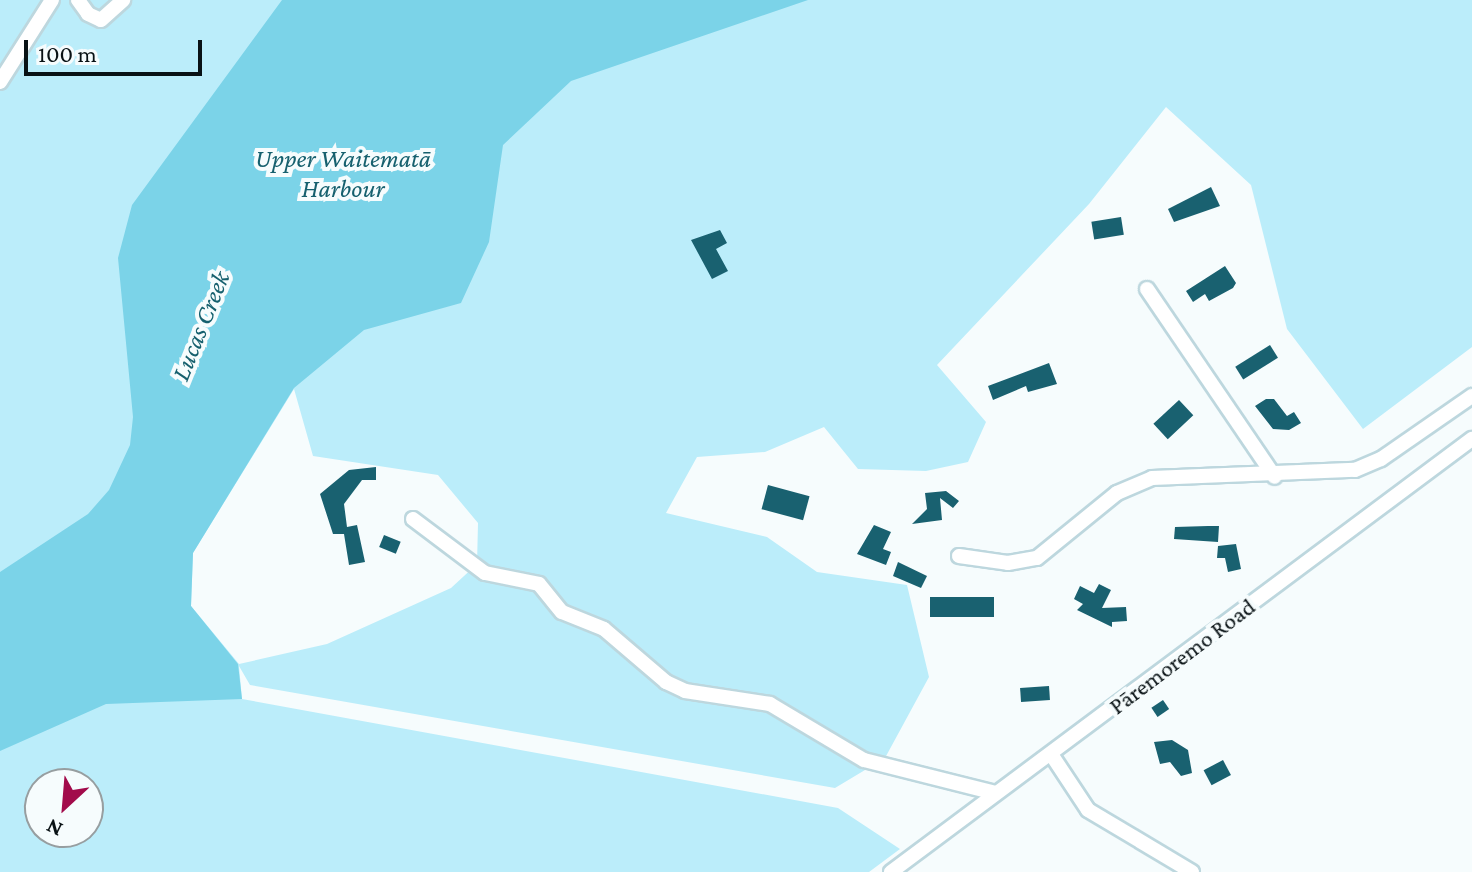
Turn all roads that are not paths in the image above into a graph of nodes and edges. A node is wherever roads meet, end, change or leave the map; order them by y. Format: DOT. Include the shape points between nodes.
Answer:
graph roads {
  1 [pos="52,0"];
  2 [pos="78,0"];
  3 [pos="123,0"];
  4 [pos="0,82"];
  5 [pos="1147,289"];
  6 [pos="1472,396"];
  7 [pos="1472,439"];
  8 [pos="1275,477"];
  9 [pos="413,519"];
  10 [pos="959,556"];
  11 [pos="1051,754"];
  12 [pos="995,793"];
  13 [pos="891,872"];
  14 [pos="1192,872"];
  1 -- 4 [label="street"];
  2 -- 3 [label="street" via="88,14 101,20"];
  5 -- 8 [label="street"];
  6 -- 8 [label="street" via="1381,459 1355,470"];
  7 -- 11 [label="street, Pāremoremo Road"];
  8 -- 10 [label="street" via="1134,483 1037,558 1008,563"];
  9 -- 12 [label="street" via="485,573 539,584 562,612 604,629 666,682 685,691 770,704 864,760"];
  11 -- 12 [label="street, Pāremoremo Road"];
  11 -- 14 [label="street" via="1088,810"];
  12 -- 13 [label="street, Pāremoremo Road"];
}
